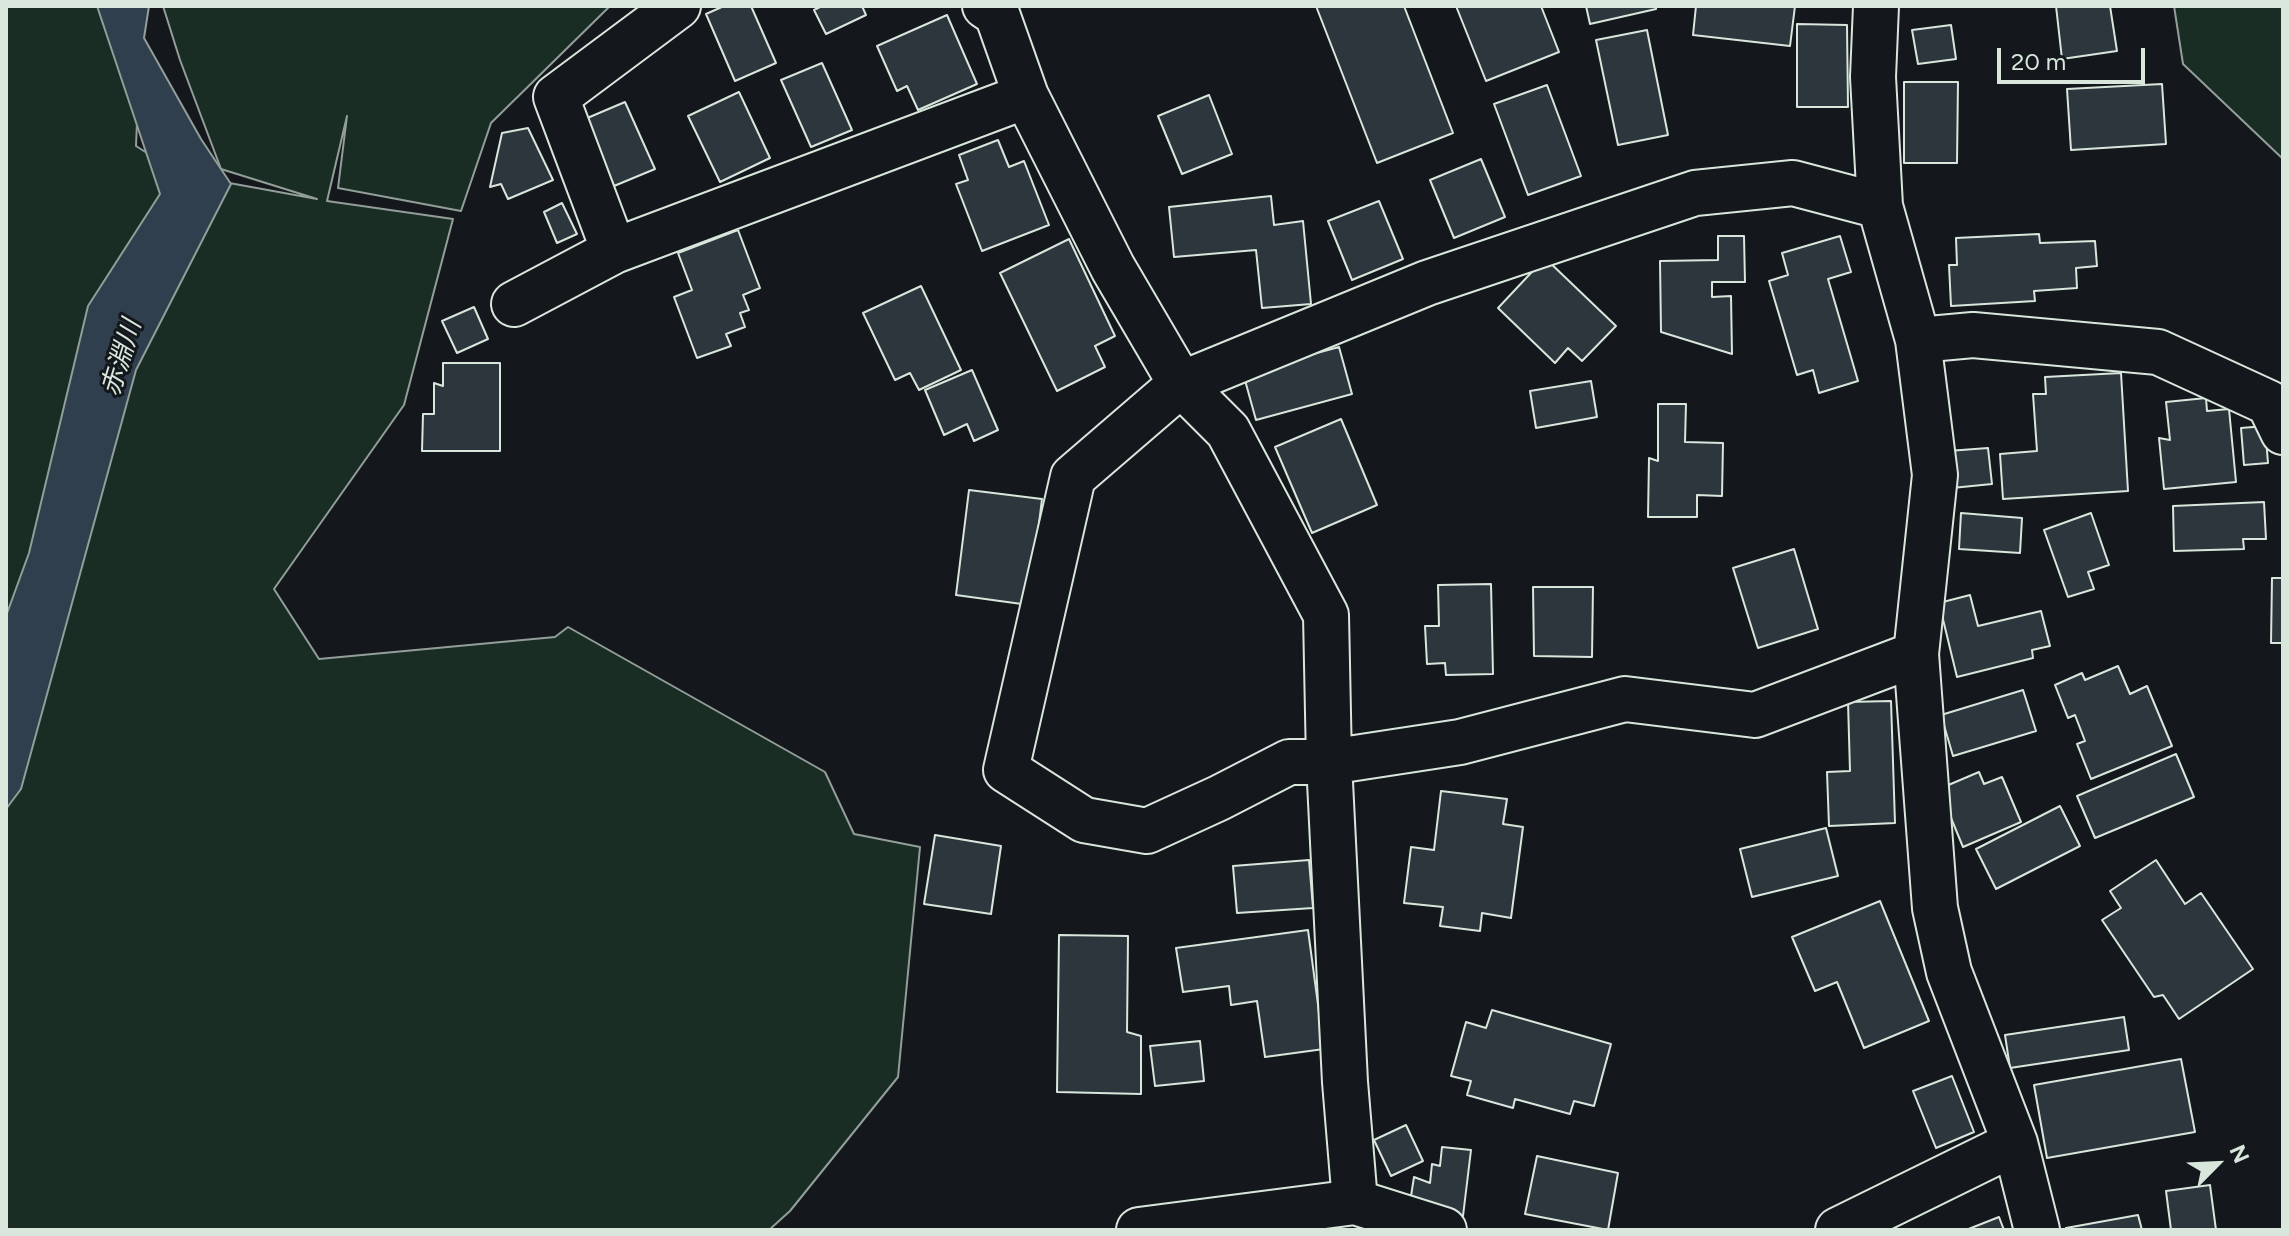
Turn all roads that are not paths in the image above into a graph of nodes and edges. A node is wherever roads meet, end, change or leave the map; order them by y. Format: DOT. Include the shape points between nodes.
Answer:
graph roads {
  1 [pos="678,6"];
  2 [pos="985,6"];
  3 [pos="1876,6"];
  4 [pos="1026,96"];
  5 [pos="1880,206"];
  6 [pos="614,251"];
  7 [pos="514,304"];
  8 [pos="1918,340"];
  9 [pos="1181,384"];
  10 [pos="2278,412"];
  11 [pos="1916,654"];
  12 [pos="1329,762"];
  13 [pos="2015,1143"];
  14 [pos="1355,1202"];
  15 [pos="1139,1230"];
  16 [pos="1444,1230"];
  17 [pos="1838,1230"];
  18 [pos="2037,1230"];
  1 -- 6 [label="street" via="556,97"];
  2 -- 4 [label="street" via="997,14"];
  3 -- 5 [label="street" via="1873,77"];
  4 -- 6 [label="street"];
  4 -- 9 [label="street" via="1113,268"];
  5 -- 8 [label="street"];
  5 -- 9 [label="street" via="1793,183 1695,193 1427,283"];
  6 -- 7 [label="street"];
  8 -- 10 [label="street" via="1973,335 2158,352"];
  8 -- 11 [label="street" via="1935,475"];
  9 -- 12 [label="street" via="1228,431 1326,615"];
  9 -- 12 [label="street" via="1073,477 1006,770 1084,820 1147,831 1289,762"];
  11 -- 12 [label="street" via="1755,715 1625,699 1460,742"];
  11 -- 13 [label="street" via="1935,908 1949,972"];
  12 -- 14 [label="street"];
  13 -- 17 [label="street"];
  13 -- 18 [label="street"];
  14 -- 15 [label="street"];
  14 -- 16 [label="street"];
}
